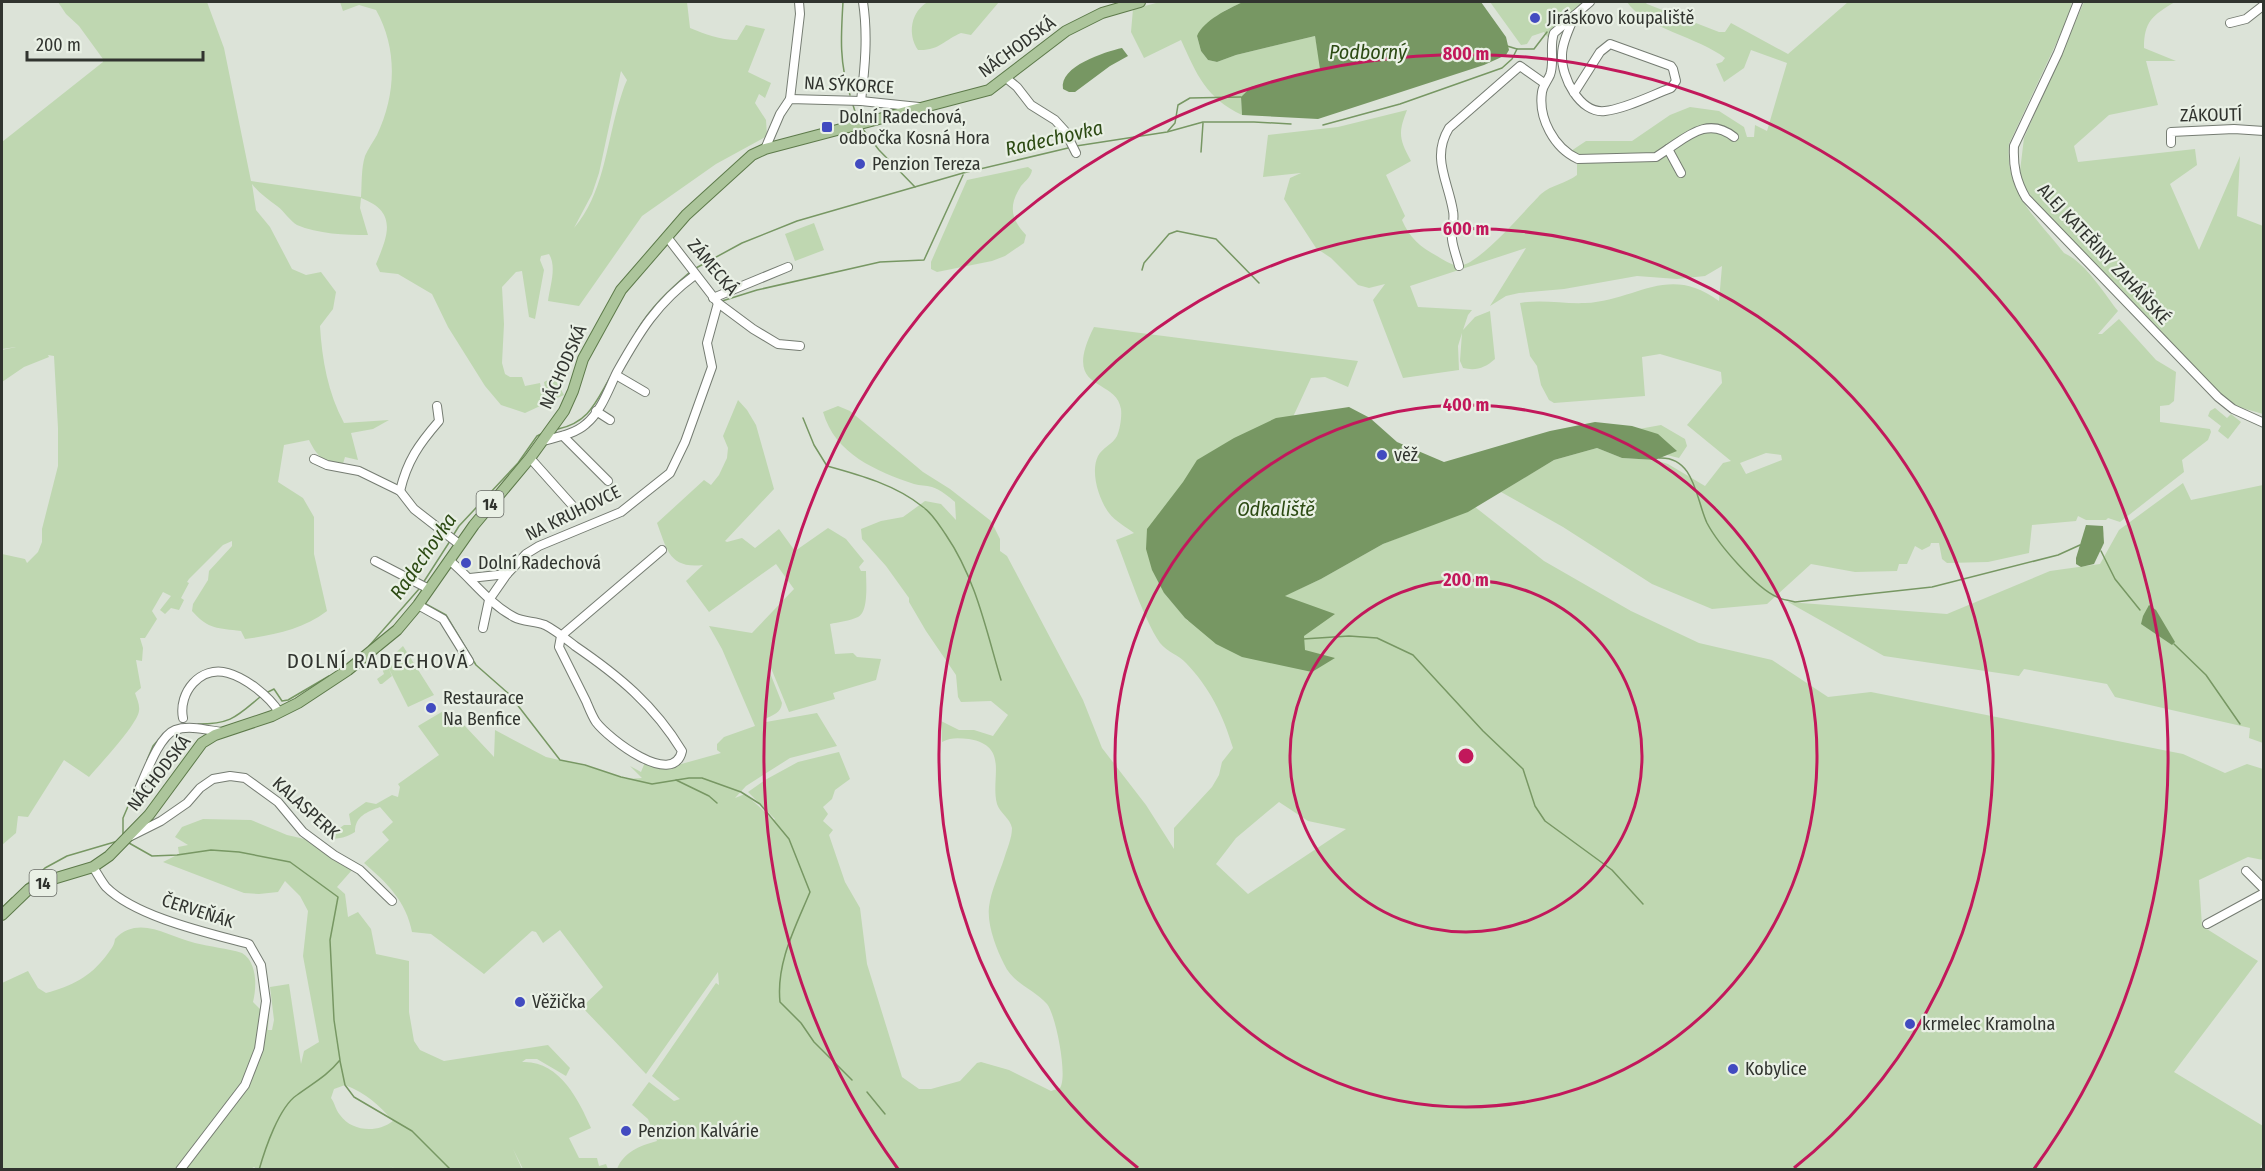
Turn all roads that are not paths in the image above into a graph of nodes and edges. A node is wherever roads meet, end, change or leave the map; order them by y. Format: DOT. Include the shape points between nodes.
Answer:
graph roads {
  1 [pos="799,2"];
  2 [pos="863,2"];
  3 [pos="1140,2"];
  4 [pos="1590,2"];
  5 [pos="2078,2"];
  6 [pos="2264,5"];
  7 [pos="1575,15"];
  8 [pos="2230,23"];
  9 [pos="1006,78"];
  10 [pos="1544,83"];
  11 [pos="1574,93"];
  12 [pos="790,99"];
  13 [pos="861,101"];
  14 [pos="927,107"];
  15 [pos="2264,131"];
  16 [pos="1734,137"];
  17 [pos="2171,143"];
  18 [pos="765,149"];
  19 [pos="1074,149"];
  20 [pos="1668,149"];
  21 [pos="1681,173"];
  22 [pos="667,237"];
  23 [pos="1459,266"];
  24 [pos="788,267"];
  25 [pos="694,275"];
  26 [pos="715,301"];
  27 [pos="801,346"];
  28 [pos="616,375"];
  29 [pos="645,392"];
  30 [pos="437,406"];
  31 [pos="596,411"];
  32 [pos="610,420"];
  33 [pos="2264,423"];
  34 [pos="563,436"];
  35 [pos="543,441"];
  36 [pos="530,458"];
  37 [pos="314,459"];
  38 [pos="608,481"];
  39 [pos="400,491"];
  40 [pos="572,505"];
  41 [pos="459,544"];
  42 [pos="662,550"];
  43 [pos="449,560"];
  44 [pos="375,561"];
  45 [pos="507,574"];
  46 [pos="470,578"];
  47 [pos="429,589"];
  48 [pos="489,600"];
  49 [pos="418,605"];
  50 [pos="483,628"];
  51 [pos="561,636"];
  52 [pos="469,661"];
  53 [pos="279,712"];
  54 [pos="183,718"];
  55 [pos="221,732"];
  56 [pos="140,789"];
  57 [pos="130,836"];
  58 [pos="93,867"];
  59 [pos="2246,871"];
  60 [pos="2264,891"];
  61 [pos="392,901"];
  62 [pos="2,915"];
  63 [pos="2207,924"];
  64 [pos="180,1170"];
  1 -- 12 [label="street"];
  2 -- 13 [label="street" via="867,22"];
  3 -- 9 [label="main road, NÁCHODSKÁ / 14" via="1109,10 1066,31"];
  4 -- 7 [label="street"];
  5 -- 33 [label="street, ALEJ KATEŘINY ZAHÁŇSKÉ" via="2014,146 2016,181 2026,198 2218,397 2233,409"];
  6 -- 8 [label="street" via="2246,19"];
  7 -- 10 [label="street" via="1554,33 1550,75"];
  7 -- 11 [label="street" via="1562,51"];
  9 -- 14 [label="main road, NÁCHODSKÁ / 14" via="989,90"];
  9 -- 19 [label="street" via="1031,105 1055,120"];
  10 -- 20 [label="street" via="1543,118 1551,135 1571,155 1582,159 1656,157"];
  10 -- 23 [label="street" via="1521,66 1449,128 1444,137 1440,151 1454,213 1452,240"];
  11 -- 11 [label="street" via="1589,108 1610,111 1671,88 1676,81 1674,69 1610,44 1600,52"];
  12 -- 13 [label="street, NA SÝKORCE"];
  12 -- 18 [label="street, NA SÝKORCE"];
  13 -- 14 [label="street, NA SÝKORCE"];
  14 -- 18 [label="main road, NÁCHODSKÁ / 14"];
  15 -- 17 [label="street, ZÁKOUTÍ" via="2171,132"];
  16 -- 20 [label="street" via="1724,129 1711,128 1695,131"];
  18 -- 22 [label="main road, NÁCHODSKÁ / 14" via="752,155"];
  20 -- 21 [label="street"];
  22 -- 25 [label="street, ZÁMECKÁ"];
  22 -- 35 [label="main road, NÁCHODSKÁ / 14" via="621,290 583,359 564,411"];
  24 -- 26 [label="street"];
  25 -- 26 [label="street, ZÁMECKÁ"];
  25 -- 28 [label="street" via="672,291 650,317"];
  26 -- 27 [label="street, ZÁMECKÁ" via="778,344"];
  26 -- 45 [label="street, NA KRUHOVCE" via="707,343 712,367 670,473 621,512 539,546"];
  28 -- 29 [label="street"];
  28 -- 31 [label="street"];
  30 -- 39 [label="street" via="439,421 405,468"];
  31 -- 32 [label="street"];
  31 -- 34 [label="street" via="586,424"];
  34 -- 35 [label="street"];
  34 -- 38 [label="street"];
  35 -- 36 [label="main road, NÁCHODSKÁ / 14"];
  36 -- 40 [label="street"];
  36 -- 41 [label="main road, NÁCHODSKÁ / 14"];
  37 -- 39 [label="street" via="358,471"];
  39 -- 41 [label="street" via="414,509"];
  41 -- 43 [label="main road, NÁCHODSKÁ / 14"];
  42 -- 51 [label="street"];
  43 -- 46 [label="street"];
  43 -- 47 [label="main road, NÁCHODSKÁ / 14"];
  44 -- 47 [label="street"];
  45 -- 46 [label="street"];
  45 -- 48 [label="street, NA KRUHOVCE"];
  46 -- 48 [label="street"];
  47 -- 49 [label="main road, NÁCHODSKÁ / 14"];
  48 -- 50 [label="street, NA KRUHOVCE"];
  48 -- 51 [label="street" via="515,617 546,626"];
  49 -- 52 [label="street" via="443,619"];
  49 -- 53 [label="main road, NÁCHODSKÁ / 14" via="371,652"];
  51 -- 51 [label="street" via="643,699 682,751 675,763 662,765 644,760 596,723 559,647"];
  53 -- 54 [label="street" via="265,694 227,673 213,672 199,677 188,689 181,706"];
  53 -- 55 [label="main road, NÁCHODSKÁ / 14"];
  55 -- 56 [label="street" via="174,730 165,737"];
  55 -- 57 [label="main road, NÁCHODSKÁ / 14" via="202,743"];
  57 -- 58 [label="main road, NÁCHODSKÁ / 14"];
  57 -- 61 [label="street, KALASPERK" via="161,821 213,779 245,778 278,802 303,832 360,870"];
  58 -- 62 [label="main road, 14" via="29,889"];
  58 -- 64 [label="street, ČERVEŇÁK" via="106,886 132,906 249,944 261,965 266,1001 260,1049 244,1085"];
  59 -- 60 [label="street"];
  60 -- 63 [label="street"];
}
